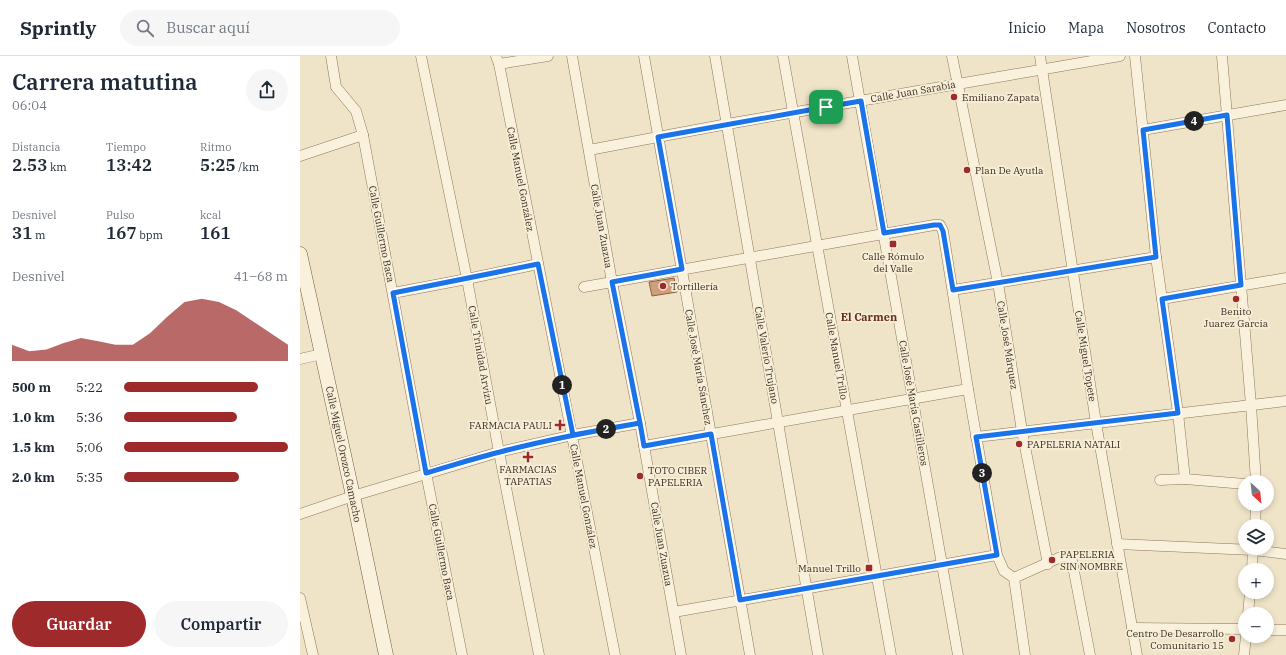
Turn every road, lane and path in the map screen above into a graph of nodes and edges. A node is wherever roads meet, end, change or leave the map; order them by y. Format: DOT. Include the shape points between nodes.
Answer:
graph roads {
  1 [pos="331,56"];
  2 [pos="421,56"];
  3 [pos="548,56"];
  4 [pos="572,56"];
  5 [pos="644,56"];
  6 [pos="715,56"];
  7 [pos="782,56"];
  8 [pos="852,56"];
  9 [pos="952,56"];
  10 [pos="1040,56"];
  11 [pos="1120,56"];
  12 [pos="1135,56"];
  13 [pos="1222,56"];
  14 [pos="497,60"];
  15 [pos="1042,69"];
  16 [pos="956,83"];
  17 [pos="861,101"];
  18 [pos="1286,105"];
  19 [pos="792,113"];
  20 [pos="1227,115"];
  21 [pos="727,124"];
  22 [pos="1143,130"];
  23 [pos="363,135"];
  24 [pos="658,137"];
  25 [pos="589,150"];
  26 [pos="300,156"];
  27 [pos="884,233"];
  28 [pos="817,245"];
  29 [pos="300,254"];
  30 [pos="750,257"];
  31 [pos="1156,257"];
  32 [pos="538,264"];
  33 [pos="682,269"];
  34 [pos="1073,271"];
  35 [pos="1286,278"];
  36 [pos="468,279"];
  37 [pos="612,282"];
  38 [pos="998,283"];
  39 [pos="1241,285"];
  40 [pos="584,287"];
  41 [pos="953,290"];
  42 [pos="393,293"];
  43 [pos="1162,299"];
  44 [pos="322,354"];
  45 [pos="300,359"];
  46 [pos="968,389"];
  47 [pos="913,400"];
  48 [pos="1286,401"];
  49 [pos="1251,405"];
  50 [pos="847,411"];
  51 [pos="1178,413"];
  52 [pos="640,423"];
  53 [pos="778,423"];
  54 [pos="1096,423"];
  55 [pos="1022,431"];
  56 [pos="711,434"];
  57 [pos="573,435"];
  58 [pos="976,437"];
  59 [pos="644,446"];
  60 [pos="499,452"];
  61 [pos="426,473"];
  62 [pos="1256,475"];
  63 [pos="1160,480"];
  64 [pos="1185,480"];
  65 [pos="1238,484"];
  66 [pos="354,496"];
  67 [pos="300,514"];
  68 [pos="1118,544"];
  69 [pos="1238,548"];
  70 [pos="1274,552"];
  71 [pos="1286,554"];
  72 [pos="997,555"];
  73 [pos="1048,564"];
  74 [pos="943,565"];
  75 [pos="877,577"];
  76 [pos="1014,578"];
  77 [pos="807,589"];
  78 [pos="300,598"];
  79 [pos="740,600"];
  80 [pos="674,612"];
  81 [pos="1132,628"];
  82 [pos="1238,628"];
  83 [pos="1274,630"];
  84 [pos="1286,630"];
  85 [pos="1245,643"];
  86 [pos="313,655"];
  87 [pos="386,655"];
  88 [pos="462,655"];
  89 [pos="539,655"];
  90 [pos="615,655"];
  91 [pos="682,655"];
  92 [pos="750,655"];
  93 [pos="818,655"];
  94 [pos="891,655"];
  95 [pos="958,655"];
  96 [pos="1025,655"];
  97 [pos="1090,655"];
  98 [pos="1137,655"];
  99 [pos="1244,655"];
  1 -- 23 [label="street, Calle Guillermo Baca" via="336,87 356,111"];
  2 -- 36 [label="street, Calle Trinidad Arvizu"];
  3 -- 14 [label="street"];
  4 -- 25 [label="street, Calle Juan Zuazua"];
  5 -- 24 [label="street, Calle José María Sánchez"];
  6 -- 21 [label="street, Calle Valerio Trujano"];
  7 -- 19 [label="street, Calle Manuel Trillo"];
  8 -- 17 [label="street, Calle José María Castilleros"];
  9 -- 16 [label="street, Calle José Márquez"];
  10 -- 15 [label="street, Calle Miguel Topete"];
  11 -- 15 [label="street, Calle Juan Sarabia"];
  12 -- 22 [label="street"];
  13 -- 20 [label="street"];
  14 -- 32 [label="street, Calle Manuel González"];
  15 -- 16 [label="street, Calle Juan Sarabia"];
  15 -- 34 [label="street, Calle Miguel Topete"];
  16 -- 17 [label="street, Calle Juan Sarabia"];
  16 -- 38 [label="street, Calle José Márquez"];
  17 -- 19 [label="street, Calle Juan Sarabia"];
  17 -- 27 [label="street, Calle José María Castilleros"];
  18 -- 20 [label="street"];
  19 -- 21 [label="street, Calle Juan Sarabia"];
  19 -- 28 [label="street, Calle Manuel Trillo"];
  20 -- 22 [label="street"];
  20 -- 39 [label="street"];
  21 -- 24 [label="street, Calle Juan Sarabia"];
  21 -- 30 [label="street, Calle Valerio Trujano"];
  22 -- 31 [label="street"];
  23 -- 26 [label="street"];
  23 -- 42 [label="street, Calle Guillermo Baca"];
  24 -- 25 [label="street, Calle Juan Sarabia"];
  24 -- 33 [label="street, Calle José María Sánchez"];
  25 -- 37 [label="street, Calle Juan Zuazua"];
  27 -- 28 [label="street"];
  27 -- 41 [label="street" via="940,225"];
  27 -- 47 [label="street, Calle José María Castilleros"];
  28 -- 30 [label="street"];
  28 -- 50 [label="street, Calle Manuel Trillo"];
  29 -- 44 [label="street, Calle Miguel Orozco Camacho"];
  30 -- 33 [label="street"];
  30 -- 53 [label="street, Calle Valerio Trujano"];
  31 -- 34 [label="street"];
  31 -- 43 [label="street"];
  32 -- 36 [label="street"];
  32 -- 57 [label="street, Calle Manuel González"];
  33 -- 37 [label="street"];
  33 -- 56 [label="street, Calle José María Sánchez"];
  34 -- 38 [label="street"];
  34 -- 54 [label="street, Calle Miguel Topete"];
  35 -- 39 [label="street"];
  36 -- 42 [label="street"];
  36 -- 60 [label="street, Calle Trinidad Arvizu"];
  37 -- 40 [label="street"];
  37 -- 52 [label="street, Calle Juan Zuazua"];
  38 -- 41 [label="street"];
  38 -- 55 [label="street, Calle José Márquez"];
  39 -- 43 [label="street"];
  39 -- 49 [label="street"];
  41 -- 46 [label="street"];
  42 -- 61 [label="street, Calle Guillermo Baca"];
  43 -- 51 [label="street"];
  44 -- 45 [label="street"];
  44 -- 66 [label="street, Calle Miguel Orozco Camacho"];
  46 -- 47 [label="street"];
  46 -- 58 [label="street"];
  47 -- 50 [label="street"];
  47 -- 74 [label="street, Calle José María Castilleros"];
  48 -- 49 [label="street"];
  49 -- 51 [label="street"];
  49 -- 62 [label="street"];
  50 -- 53 [label="street"];
  50 -- 75 [label="street, Calle Manuel Trillo"];
  51 -- 54 [label="street"];
  51 -- 64 [label="street"];
  52 -- 57 [label="street"];
  52 -- 59 [label="street, Calle Juan Zuazua"];
  53 -- 56 [label="street"];
  53 -- 77 [label="street, Calle Valerio Trujano"];
  54 -- 55 [label="street"];
  54 -- 68 [label="street, Calle Miguel Topete"];
  55 -- 58 [label="street"];
  55 -- 73 [label="street, Calle José Márquez"];
  56 -- 59 [label="street"];
  56 -- 79 [label="street, Calle José María Sánchez"];
  57 -- 60 [label="street"];
  57 -- 90 [label="street, Calle Manuel González"];
  58 -- 72 [label="street"];
  59 -- 80 [label="street, Calle Juan Zuazua"];
  60 -- 61 [label="street"];
  60 -- 89 [label="street, Calle Trinidad Arvizu"];
  61 -- 66 [label="street"];
  61 -- 88 [label="street, Calle Guillermo Baca"];
  63 -- 64 [label="street"];
  64 -- 65 [label="street"];
  66 -- 67 [label="street"];
  66 -- 87 [label="street, Calle Miguel Orozco Camacho"];
  68 -- 69 [label="street"];
  68 -- 81 [label="street, Calle Miguel Topete"];
  70 -- 71 [label="street"];
  72 -- 74 [label="street"];
  72 -- 76 [label="street" via="1004,571"];
  73 -- 76 [label="street"];
  73 -- 97 [label="street" via="1063,556 1069,556 1072,561"];
  74 -- 75 [label="street"];
  74 -- 95 [label="street, Calle José María Castilleros"];
  75 -- 77 [label="street"];
  75 -- 94 [label="street, Calle Manuel Trillo"];
  76 -- 96 [label="street"];
  77 -- 79 [label="street"];
  77 -- 93 [label="street, Calle Valerio Trujano"];
  78 -- 86 [label="street"];
  79 -- 80 [label="street"];
  79 -- 92 [label="street, Calle José María Sánchez"];
  80 -- 91 [label="street, Calle Juan Zuazua"];
  81 -- 82 [label="street"];
  81 -- 98 [label="street, Calle Miguel Topete"];
  83 -- 84 [label="street"];
  85 -- 99 [label="street"];
}
